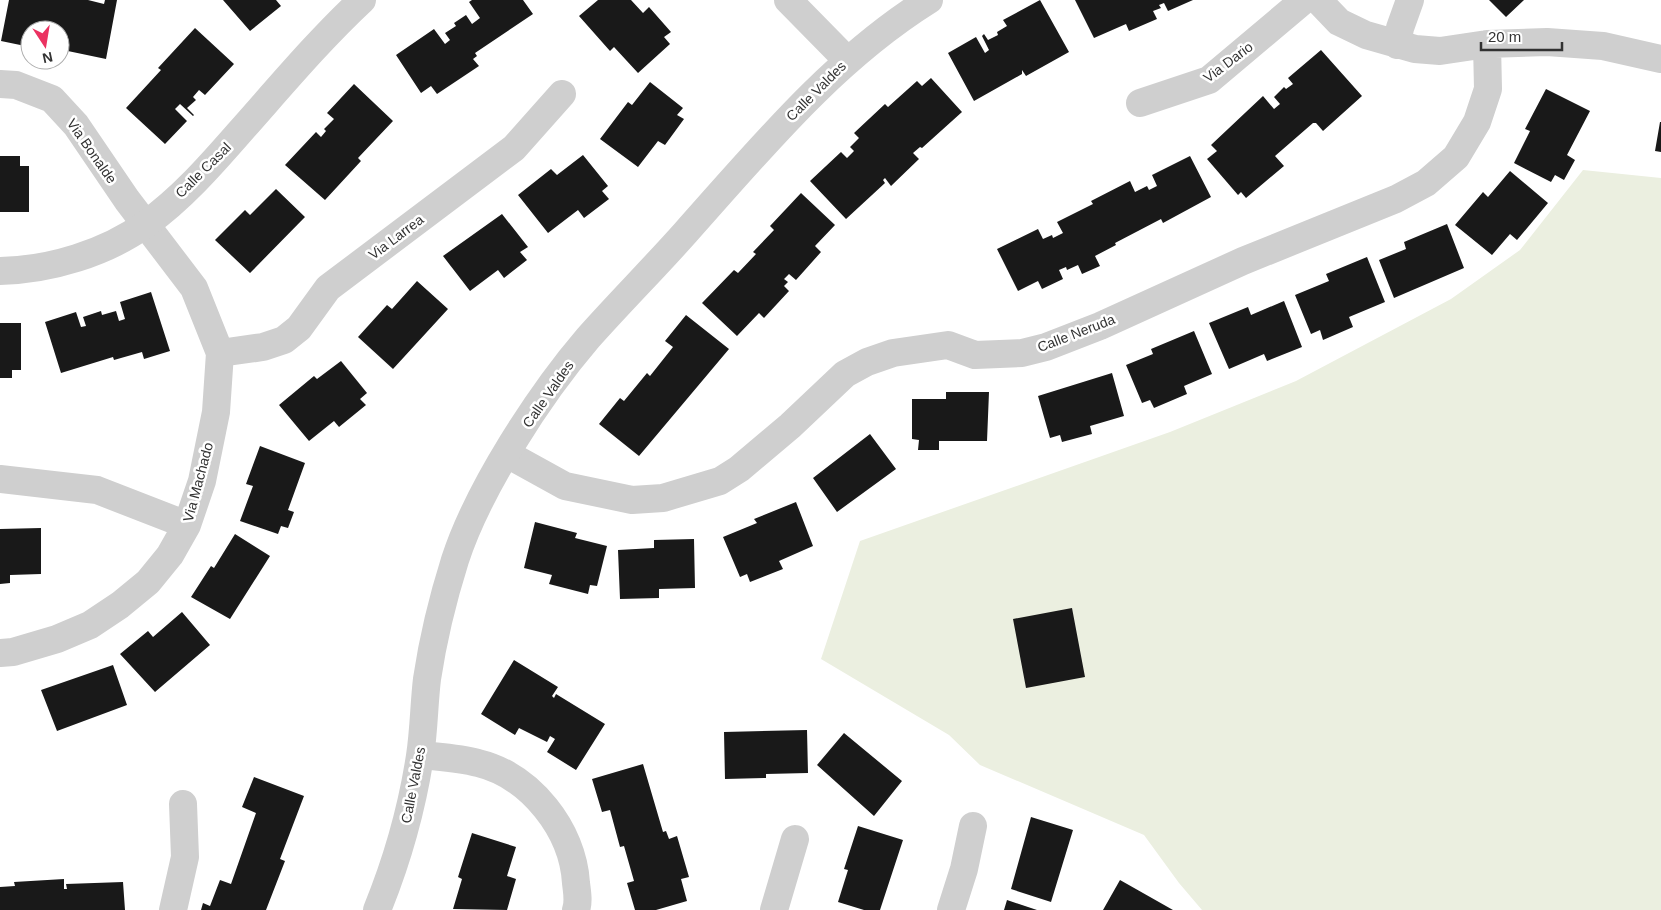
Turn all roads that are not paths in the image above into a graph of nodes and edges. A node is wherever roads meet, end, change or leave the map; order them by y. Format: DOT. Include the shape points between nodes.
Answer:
graph roads {
  1 [pos="362,0"];
  2 [pos="788,0"];
  3 [pos="929,0"];
  4 [pos="1304,0"];
  5 [pos="1318,0"];
  6 [pos="1410,0"];
  7 [pos="1487,44"];
  8 [pos="1397,45"];
  9 [pos="1661,59"];
  10 [pos="847,60"];
  11 [pos="0,84"];
  12 [pos="562,94"];
  13 [pos="1140,103"];
  14 [pos="146,224"];
  15 [pos="0,271"];
  16 [pos="220,354"];
  17 [pos="507,454"];
  18 [pos="0,479"];
  19 [pos="187,525"];
  20 [pos="0,652"];
  21 [pos="420,755"];
  22 [pos="182,804"];
  23 [pos="972,826"];
  24 [pos="795,839"];
  25 [pos="172,910"];
  26 [pos="377,910"];
  27 [pos="576,910"];
  28 [pos="774,910"];
  29 [pos="951,910"];
  1 -- 14 [label="street, Calle Casal" via="334,26 200,178"];
  2 -- 10 [label="street"];
  3 -- 10 [label="street, Calle Valdes"];
  4 -- 13 [label="street, Via Dario" via="1208,80"];
  5 -- 8 [label="street" via="1340,22"];
  6 -- 8 [label="street"];
  7 -- 8 [label="street" via="1440,51"];
  7 -- 9 [label="street" via="1547,42 1603,46"];
  7 -- 17 [label="street, Calle Neruda" via="1488,88 1477,122 1456,157 1426,183 1396,199 1243,261 1100,326 1022,353 975,355 948,345 892,354 867,362 846,374 739,469 720,481 663,498 632,500 565,486"];
  10 -- 17 [label="street, Calle Valdes" via="787,119 588,339"];
  11 -- 14 [label="street, Via Bonalde" via="16,85 52,99 76,124"];
  12 -- 16 [label="street, Via Larrea" via="514,148 328,288 299,328 284,340"];
  14 -- 15 [label="street, Calle Casal" via="105,247 61,263"];
  14 -- 16 [label="street, Via Machado" via="194,288"];
  16 -- 19 [label="street, Via Machado" via="216,412 202,481"];
  17 -- 21 [label="street, Calle Valdes" via="481,500 456,558 427,679"];
  18 -- 19 [label="street" via="97,490"];
  19 -- 20 [label="street, Via Machado" via="170,555 148,582 120,605 90,625 57,639 13,652"];
  21 -- 26 [label="street, Calle Valdes" via="406,823"];
  21 -- 27 [label="street" via="478,763 507,775 527,790 553,816 569,844 576,874"];
  22 -- 25 [label="street" via="185,857"];
  23 -- 29 [label="street" via="964,869"];
  24 -- 28 [label="street"];
}
